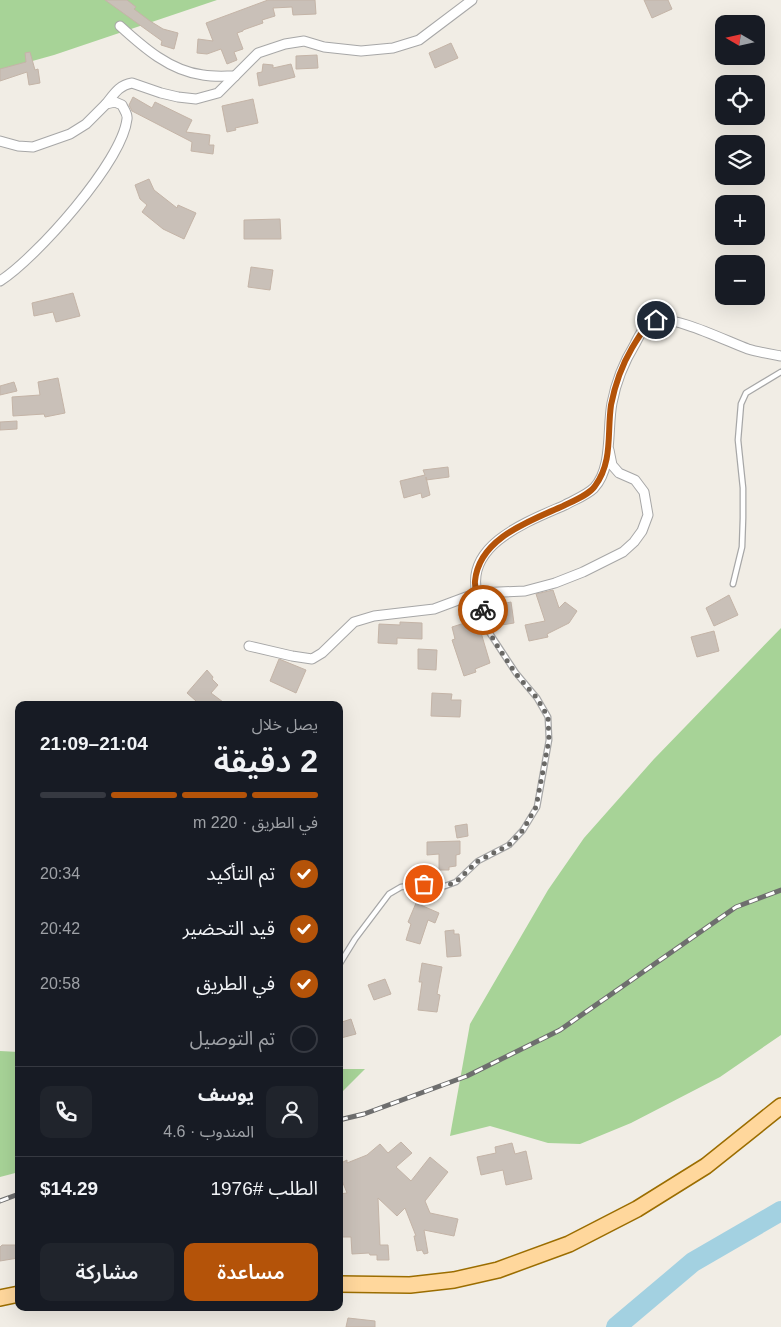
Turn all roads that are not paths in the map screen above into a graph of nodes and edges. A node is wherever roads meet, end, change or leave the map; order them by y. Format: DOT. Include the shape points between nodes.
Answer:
graph roads {
  1 [pos="472,0"];
  2 [pos="120,26"];
  3 [pos="235,76"];
  4 [pos="106,104"];
  5 [pos="0,141"];
  6 [pos="0,281"];
  7 [pos="781,356"];
  8 [pos="781,372"];
  9 [pos="609,450"];
  10 [pos="733,584"];
  11 [pos="477,594"];
  12 [pos="249,646"];
  13 [pos="343,958"];
  14 [pos="781,1106"];
  15 [pos="343,1284"];
  16 [pos="15,1295"];
  17 [pos="0,1298"];
  1 -- 3 [label="street" via="418,40 393,48 361,51 304,41 285,44 258,53"];
  2 -- 3 [label="street" via="147,51 178,67 202,75"];
  3 -- 4 [label="street" via="218,93 196,99 160,93 132,83 124,84"];
  4 -- 5 [label="street" via="86,124 70,134 33,147"];
  4 -- 6 [label="street" via="115,102 122,105 128,117 113,154 58,227 31,257"];
  7 -- 9 [label="street" via="748,349 670,320 656,320 645,326 626,358 616,384"];
  8 -- 10 [label="lane" via="746,392 741,404 738,440 744,518 742,547"];
  9 -- 11 [label="street" via="594,488 511,531 489,549 478,566"];
  9 -- 11 [label="street" via="612,465 619,473 635,480 644,492 648,514 634,542 623,552 555,583 525,591"];
  11 -- 12 [label="street" via="434,609 374,616 354,622 322,653 312,658"];
  11 -- 13 [label="lane" via="489,632 548,717 549,740 536,807 523,830 509,845 478,861 456,882 445,886 401,887 389,894"];
  14 -- 15 [label="main road" via="706,1166 637,1209 569,1244 498,1270 454,1280 410,1285"];
  16 -- 17 [label="main road"];
}
